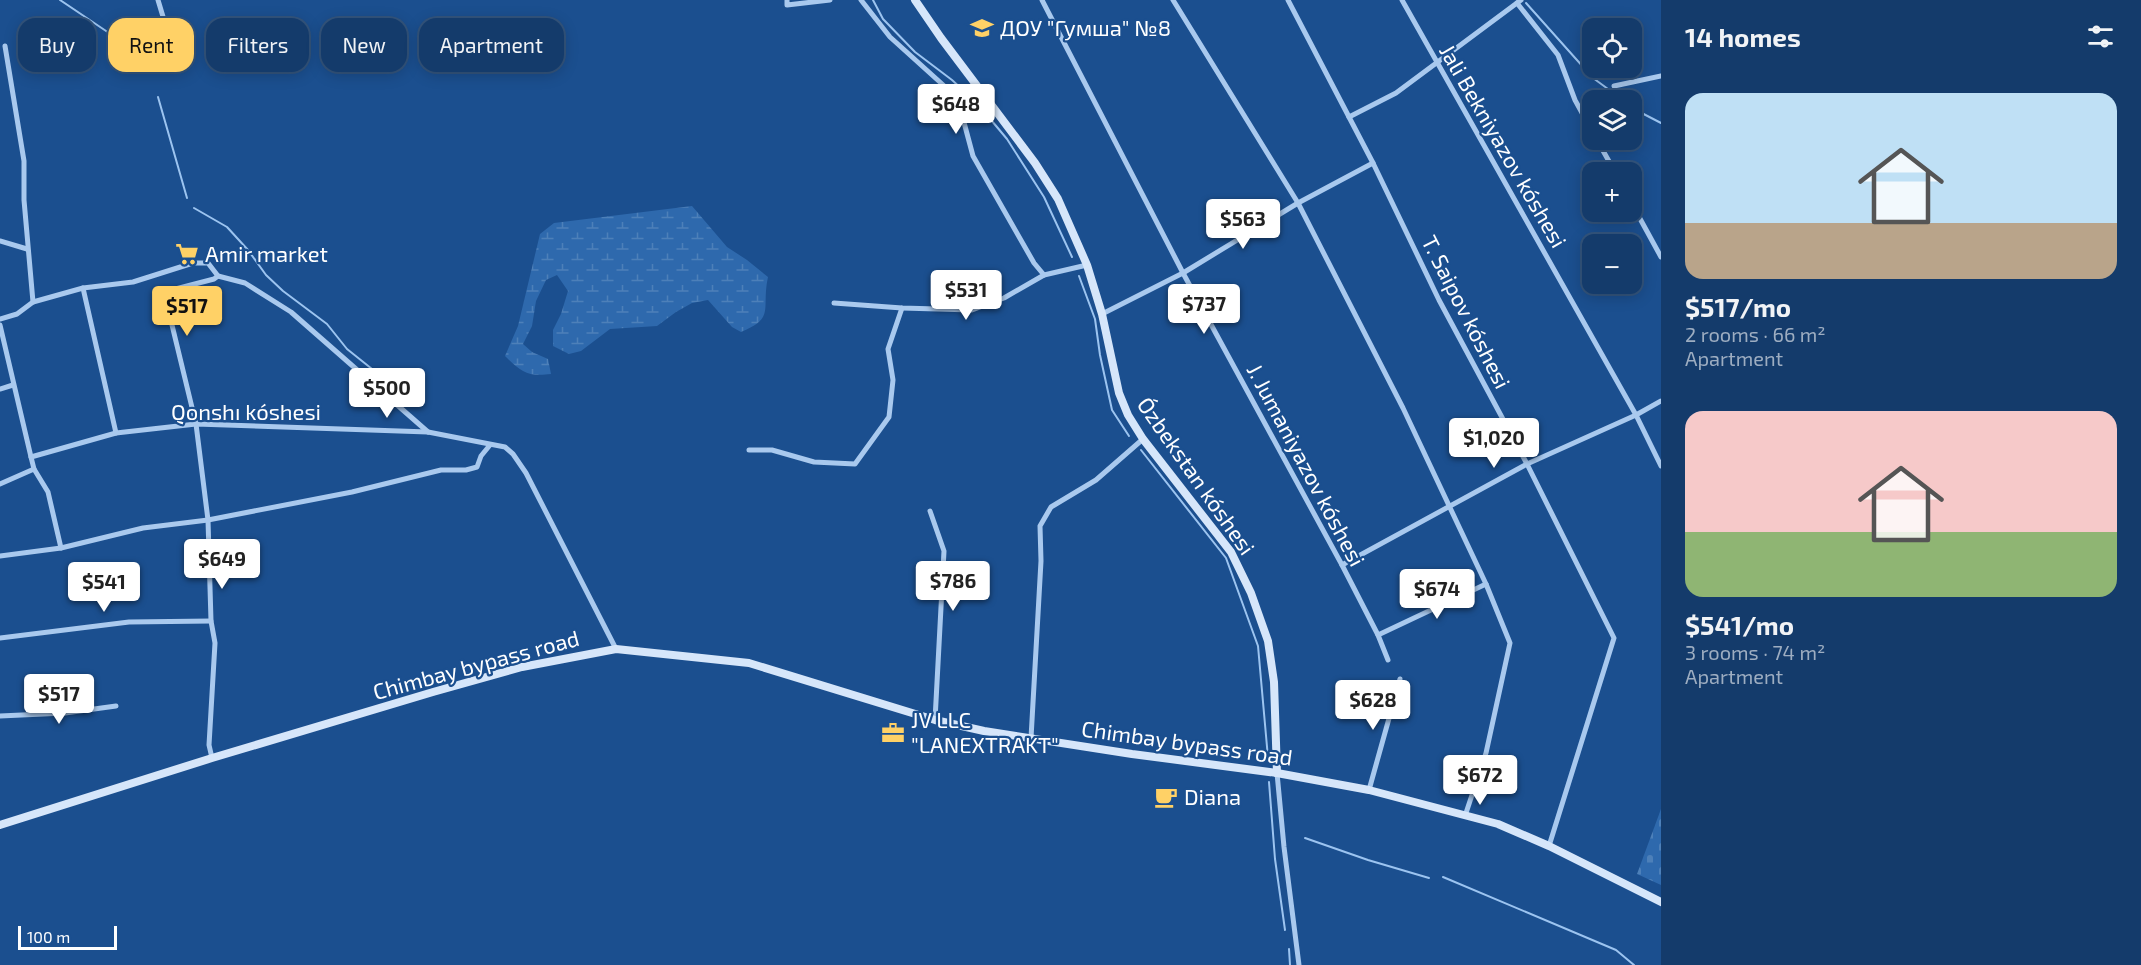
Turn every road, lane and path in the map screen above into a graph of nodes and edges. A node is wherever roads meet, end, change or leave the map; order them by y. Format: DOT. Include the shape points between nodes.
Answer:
graph roads {
  1 [pos="158,0"];
  2 [pos="787,0"];
  3 [pos="830,0"];
  4 [pos="861,0"];
  5 [pos="915,0"];
  6 [pos="1042,0"];
  7 [pos="1173,0"];
  8 [pos="1288,0"];
  9 [pos="1402,0"];
  10 [pos="1519,2"];
  11 [pos="163,18"];
  12 [pos="4,46"];
  13 [pos="1437,64"];
  14 [pos="9,74"];
  15 [pos="0,76"];
  16 [pos="1661,76"];
  17 [pos="1614,86"];
  18 [pos="1582,112"];
  19 [pos="1349,117"];
  20 [pos="1373,163"];
  21 [pos="1298,203"];
  22 [pos="1642,222"];
  23 [pos="0,241"];
  24 [pos="27,249"];
  25 [pos="1661,257"];
  26 [pos="1087,266"];
  27 [pos="1183,273"];
  28 [pos="1044,275"];
  29 [pos="218,276"];
  30 [pos="83,288"];
  31 [pos="33,302"];
  32 [pos="834,303"];
  33 [pos="902,308"];
  34 [pos="1102,314"];
  35 [pos="0,319"];
  36 [pos="0,325"];
  37 [pos="13,385"];
  38 [pos="0,389"];
  39 [pos="1661,401"];
  40 [pos="1636,415"];
  41 [pos="196,424"];
  42 [pos="428,432"];
  43 [pos="116,433"];
  44 [pos="1143,439"];
  45 [pos="490,445"];
  46 [pos="749,450"];
  47 [pos="31,457"];
  48 [pos="1527,464"];
  49 [pos="1661,466"];
  50 [pos="34,470"];
  51 [pos="0,484"];
  52 [pos="1450,505"];
  53 [pos="930,511"];
  54 [pos="208,520"];
  55 [pos="61,548"];
  56 [pos="0,556"];
  57 [pos="1342,565"];
  58 [pos="1486,584"];
  59 [pos="211,621"];
  60 [pos="1378,635"];
  61 [pos="0,638"];
  62 [pos="616,649"];
  63 [pos="1388,660"];
  64 [pos="1400,679"];
  65 [pos="116,706"];
  66 [pos="0,716"];
  67 [pos="935,720"];
  68 [pos="1031,738"];
  69 [pos="212,758"];
  70 [pos="1277,772"];
  71 [pos="1369,790"];
  72 [pos="1465,816"];
  73 [pos="0,825"];
  74 [pos="1549,846"];
  75 [pos="1661,902"];
  76 [pos="1299,965"];
  1 -- 11 [label="street"];
  2 -- 3 [label="street" via="787,5"];
  4 -- 28 [label="street" via="890,37 952,93 963,115 973,156"];
  5 -- 26 [label="main road, Ózbekstan kóshesi" via="1035,163 1058,199"];
  6 -- 27 [label="street, J. Jumaniyazov kóshesi"];
  7 -- 21 [label="street"];
  8 -- 19 [label="street, T. Saipov kóshesi"];
  9 -- 13 [label="street, Jali Bekniyazov kóshesi"];
  10 -- 13 [label="street"];
  10 -- 18 [label="street" via="1557,55"];
  12 -- 14 [label="street"];
  13 -- 19 [label="street" via="1396,93"];
  13 -- 40 [label="street, Jali Bekniyazov kóshesi"];
  14 -- 15 [label="street"];
  14 -- 24 [label="street" via="24,161"];
  16 -- 17 [label="street"];
  19 -- 20 [label="street, T. Saipov kóshesi"];
  20 -- 21 [label="street"];
  20 -- 48 [label="street, T. Saipov kóshesi"];
  21 -- 27 [label="street"];
  21 -- 52 [label="street"];
  22 -- 25 [label="street"];
  23 -- 24 [label="street"];
  24 -- 31 [label="street"];
  26 -- 28 [label="street"];
  26 -- 34 [label="main road, Ózbekstan kóshesi"];
  27 -- 34 [label="street"];
  27 -- 57 [label="street, J. Jumaniyazov kóshesi"];
  28 -- 33 [label="street" via="1004,298 972,310"];
  29 -- 30 [label="street, Qonshı kóshesi" via="208,263 194,263 133,282"];
  29 -- 41 [label="street" via="164,292"];
  29 -- 42 [label="street, Qonshı kóshesi" via="245,283 291,312"];
  30 -- 31 [label="street, Qonshı kóshesi"];
  30 -- 43 [label="street"];
  31 -- 35 [label="street, Qonshı kóshesi" via="18,314"];
  32 -- 33 [label="street"];
  33 -- 46 [label="street" via="888,348 893,380 890,417 855,464 814,462 772,450"];
  34 -- 44 [label="main road, Ózbekstan kóshesi" via="1119,393"];
  36 -- 37 [label="street"];
  37 -- 38 [label="street"];
  37 -- 47 [label="street"];
  39 -- 40 [label="street"];
  40 -- 48 [label="street"];
  40 -- 49 [label="street, Jali Bekniyazov kóshesi"];
  41 -- 42 [label="street, Qonshı kóshesi"];
  41 -- 43 [label="street, Qonshı kóshesi"];
  41 -- 54 [label="street"];
  42 -- 45 [label="street, Qonshı kóshesi"];
  43 -- 47 [label="street, Qonshı kóshesi"];
  44 -- 68 [label="street" via="1096,480 1051,507 1040,526"];
  44 -- 70 [label="main road, Ózbekstan kóshesi" via="1231,552 1251,593 1268,641 1274,681"];
  45 -- 54 [label="street" via="477,467 466,470 441,470"];
  45 -- 62 [label="street, Qonshı kóshesi" via="506,447 526,473"];
  47 -- 50 [label="street"];
  48 -- 52 [label="street"];
  48 -- 74 [label="street, T. Saipov kóshesi" via="1614,638"];
  50 -- 51 [label="street"];
  50 -- 55 [label="street" via="48,492"];
  52 -- 57 [label="street"];
  52 -- 58 [label="street"];
  53 -- 67 [label="street" via="944,551"];
  54 -- 55 [label="street" via="143,528"];
  54 -- 59 [label="street"];
  55 -- 56 [label="street"];
  57 -- 60 [label="street, J. Jumaniyazov kóshesi"];
  58 -- 60 [label="street"];
  58 -- 72 [label="street" via="1510,643 1486,753"];
  59 -- 61 [label="street" via="129,621"];
  59 -- 69 [label="street" via="215,643 209,745"];
  60 -- 63 [label="street, J. Jumaniyazov kóshesi"];
  62 -- 67 [label="main road, Chimbay bypass road" via="749,663"];
  62 -- 69 [label="main road, Chimbay bypass road" via="522,667"];
  64 -- 71 [label="street"];
  65 -- 66 [label="street"];
  67 -- 68 [label="main road, Chimbay bypass road"];
  68 -- 70 [label="main road, Chimbay bypass road"];
  69 -- 73 [label="main road, Chimbay bypass road"];
  70 -- 71 [label="main road, Chimbay bypass road"];
  70 -- 76 [label="street"];
  71 -- 72 [label="main road, Chimbay bypass road"];
  72 -- 74 [label="main road, Chimbay bypass road" via="1498,824"];
  74 -- 75 [label="main road, Chimbay bypass road"];
}
